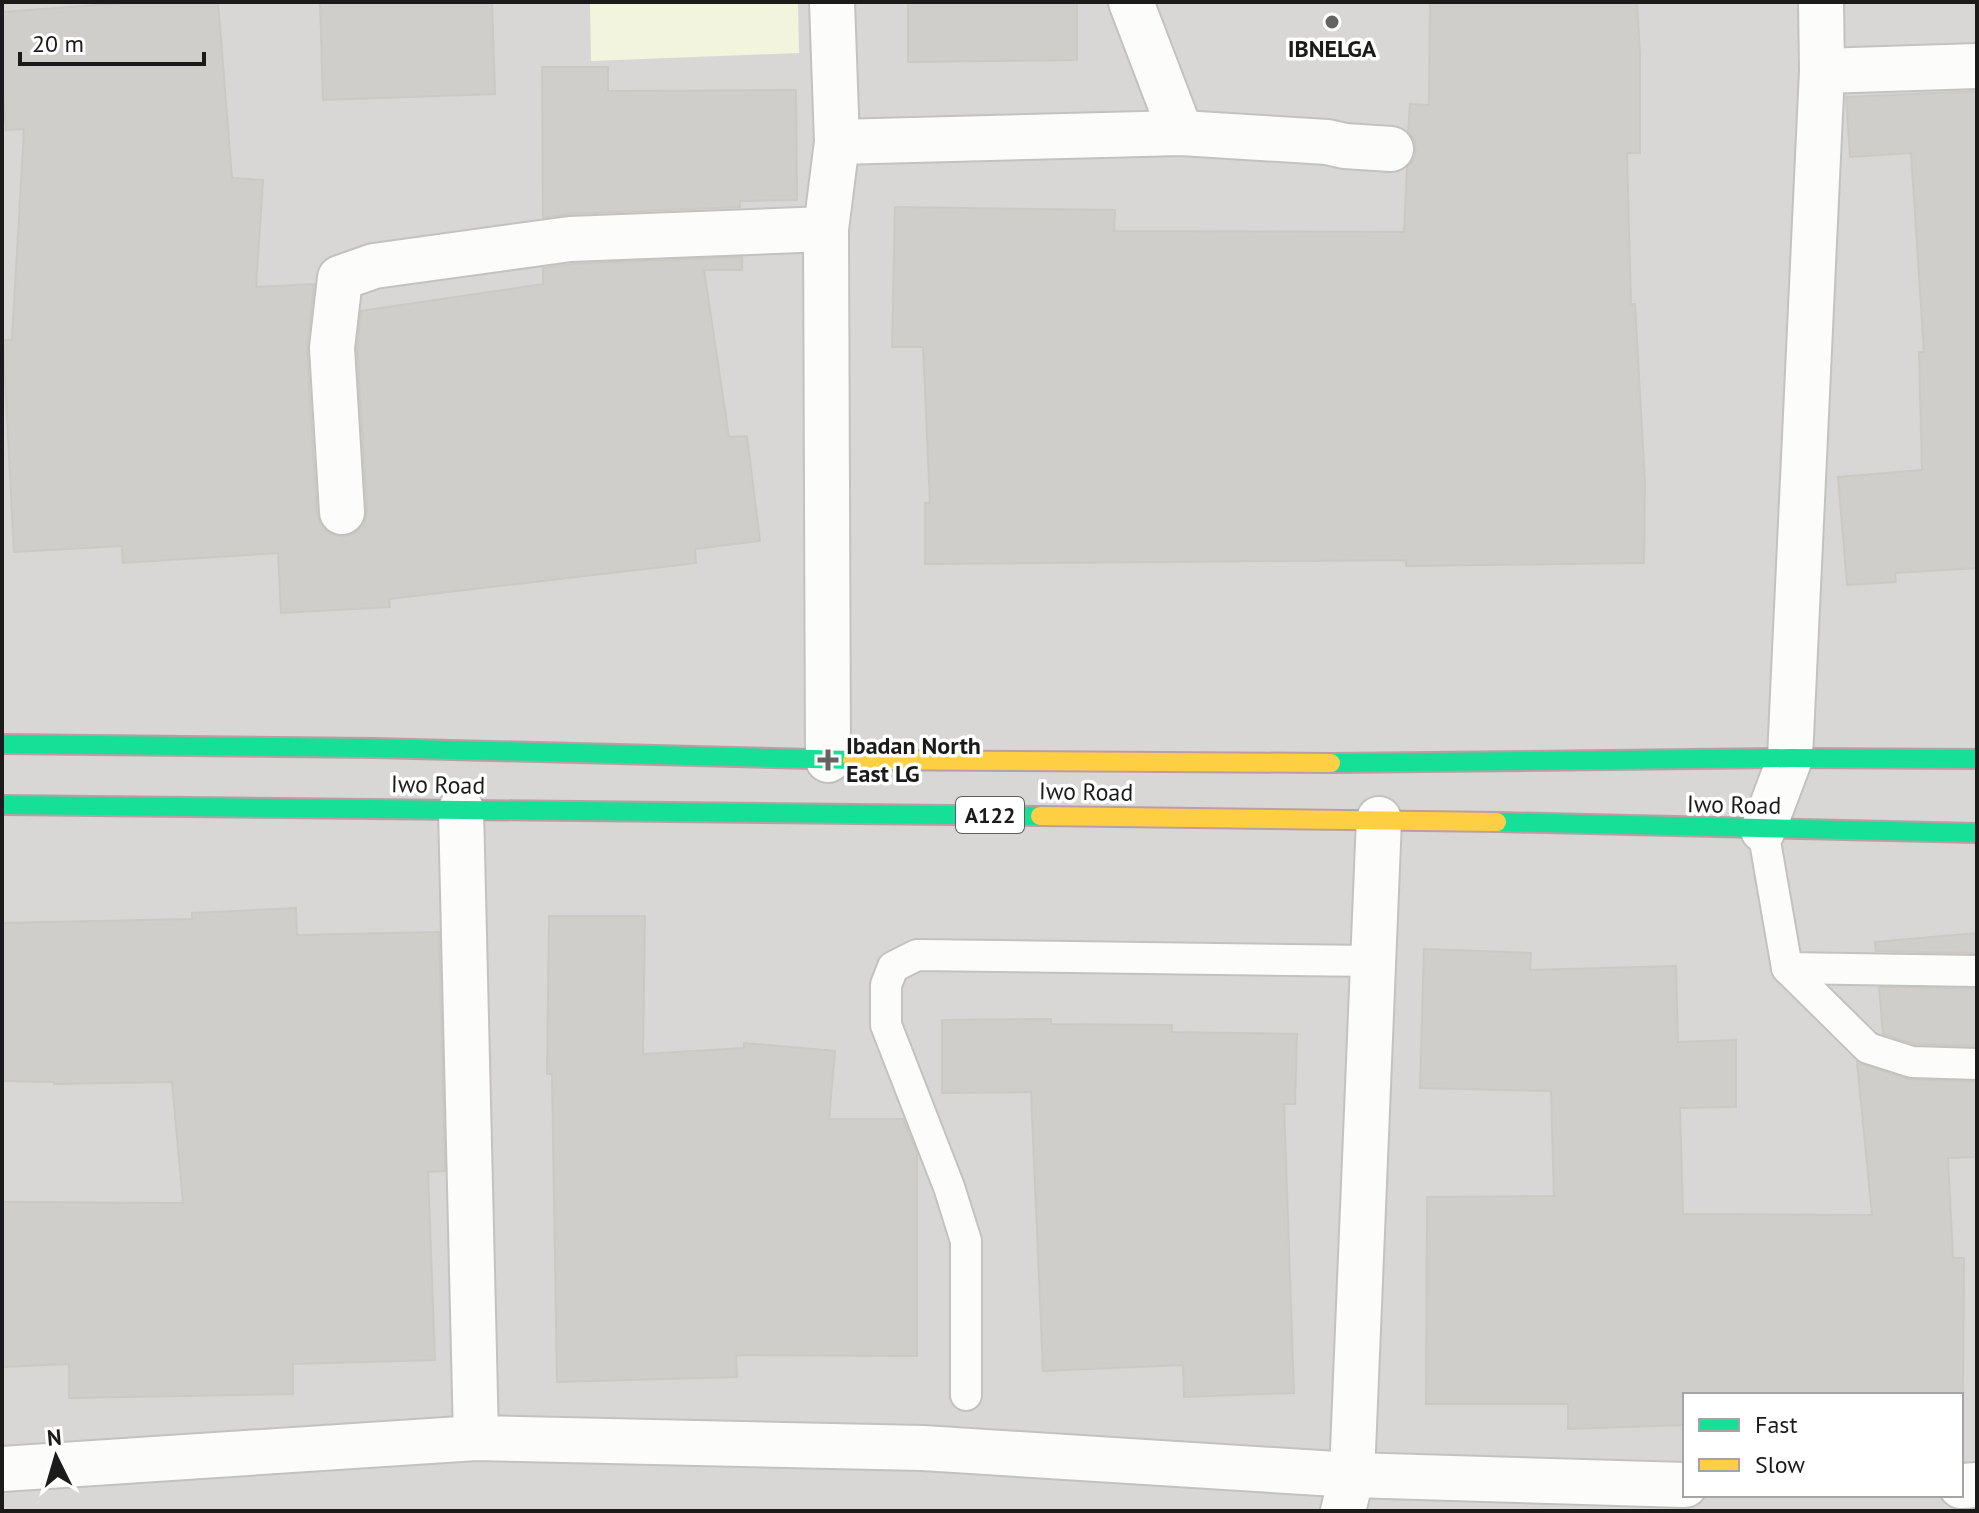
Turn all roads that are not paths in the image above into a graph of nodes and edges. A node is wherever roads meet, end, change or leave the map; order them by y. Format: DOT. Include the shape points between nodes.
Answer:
graph roads {
  1 [pos="832,2"];
  2 [pos="1131,2"];
  3 [pos="1821,2"];
  4 [pos="1977,66"];
  5 [pos="1822,71"];
  6 [pos="1181,133"];
  7 [pos="837,142"];
  8 [pos="1391,149"];
  9 [pos="826,229"];
  10 [pos="342,512"];
  11 [pos="2,744"];
  12 [pos="1790,758"];
  13 [pos="1977,759"];
  14 [pos="828,760"];
  15 [pos="2,805"];
  16 [pos="461,809"];
  17 [pos="1379,819"];
  18 [pos="1763,830"];
  19 [pos="1977,833"];
  20 [pos="1373,961"];
  21 [pos="1787,968"];
  22 [pos="1977,971"];
  23 [pos="1977,1064"];
  24 [pos="966,1395"];
  25 [pos="476,1438"];
  26 [pos="2,1469"];
  27 [pos="1683,1485"];
  28 [pos="1347,1493"];
  1 -- 7 [label="street"];
  2 -- 6 [label="street"];
  3 -- 5 [label="street"];
  4 -- 5 [label="street"];
  5 -- 12 [label="street"];
  6 -- 7 [label="street"];
  6 -- 8 [label="street"];
  7 -- 9 [label="street"];
  9 -- 10 [label="street" via="570,239 374,266 340,278 332,348"];
  9 -- 14 [label="street"];
  11 -- 14 [label="highway, Iwo Road / A122"];
  12 -- 13 [label="highway, Iwo Road / A122"];
  12 -- 14 [label="highway, Iwo Road / A122" via="1322,763"];
  12 -- 18 [label="street"];
  15 -- 16 [label="highway, Iwo Road / A122"];
  16 -- 17 [label="highway, Iwo Road / A122"];
  16 -- 25 [label="street"];
  17 -- 18 [label="highway, Iwo Road / A122"];
  17 -- 20 [label="street"];
  18 -- 19 [label="highway, Iwo Road / A122"];
  18 -- 21 [label="lane"];
  20 -- 24 [label="lane" via="917,955 893,967 886,985 886,1025 966,1241"];
  20 -- 28 [label="street"];
  21 -- 22 [label="lane"];
  21 -- 23 [label="lane" via="1868,1048 1912,1062"];
  25 -- 26 [label="street"];
  25 -- 28 [label="street" via="923,1448"];
  27 -- 28 [label="street"];
}
